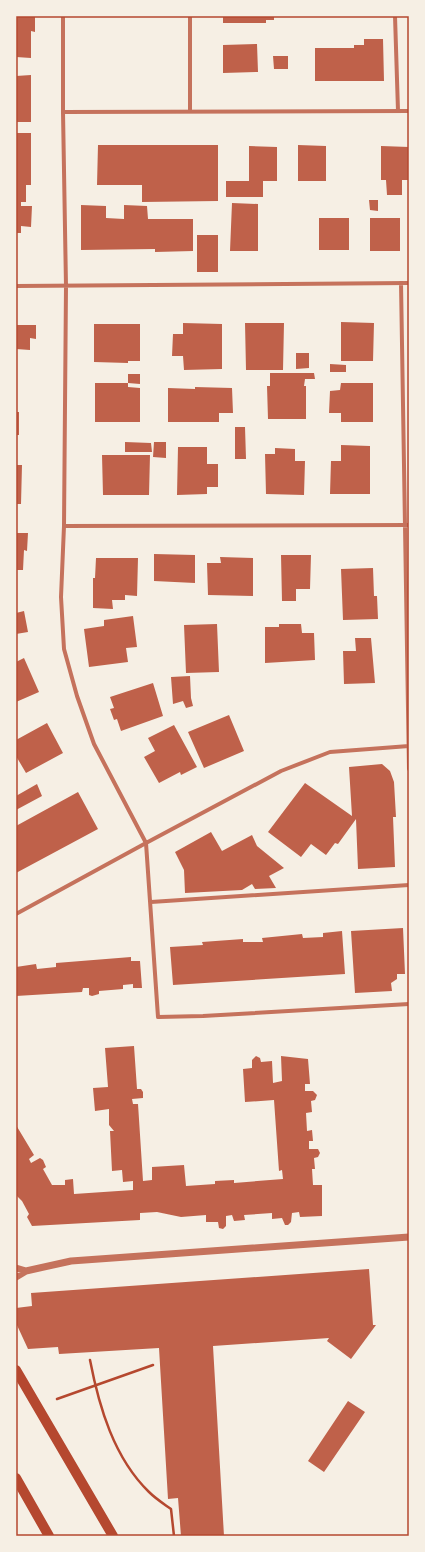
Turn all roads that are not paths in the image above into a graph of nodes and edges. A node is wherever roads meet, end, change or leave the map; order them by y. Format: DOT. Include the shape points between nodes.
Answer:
graph roads {
  1 [pos="63,16"];
  2 [pos="190,16"];
  3 [pos="395,16"];
  4 [pos="190,111"];
  5 [pos="398,111"];
  6 [pos="409,111"];
  7 [pos="63,112"];
  8 [pos="401,283"];
  9 [pos="409,283"];
  10 [pos="16,286"];
  11 [pos="66,286"];
  12 [pos="407,524"];
  13 [pos="64,526"];
  14 [pos="408,746"];
  15 [pos="409,769"];
  16 [pos="146,843"];
  17 [pos="409,885"];
  18 [pos="151,902"];
  19 [pos="16,914"];
  20 [pos="409,1004"];
  21 [pos="409,1236"];
  22 [pos="16,1268"];
  23 [pos="26,1271"];
  24 [pos="16,1277"];
  25 [pos="16,1370"];
  26 [pos="16,1478"];
  27 [pos="49,1536"];
  28 [pos="113,1536"];
  1 -- 7 [label="street"];
  2 -- 4 [label="street"];
  3 -- 5 [label="street"];
  4 -- 5 [label="street"];
  4 -- 7 [label="street"];
  5 -- 6 [label="street"];
  7 -- 11 [label="street"];
  8 -- 9 [label="street"];
  8 -- 11 [label="street"];
  8 -- 12 [label="street"];
  10 -- 11 [label="street"];
  11 -- 13 [label="street"];
  12 -- 13 [label="street"];
  12 -- 14 [label="street"];
  13 -- 16 [label="street" via="61,597 64,649 94,744"];
  14 -- 15 [label="street"];
  14 -- 16 [label="street" via="330,752 281,772"];
  16 -- 18 [label="street"];
  16 -- 19 [label="street"];
  17 -- 18 [label="street"];
  18 -- 20 [label="street" via="158,1017"];
  21 -- 23 [label="street" via="71,1261"];
  22 -- 23 [label="street"];
  23 -- 24 [label="street"];
  25 -- 28 [label="main road"];
  26 -- 27 [label="main road"];
}
